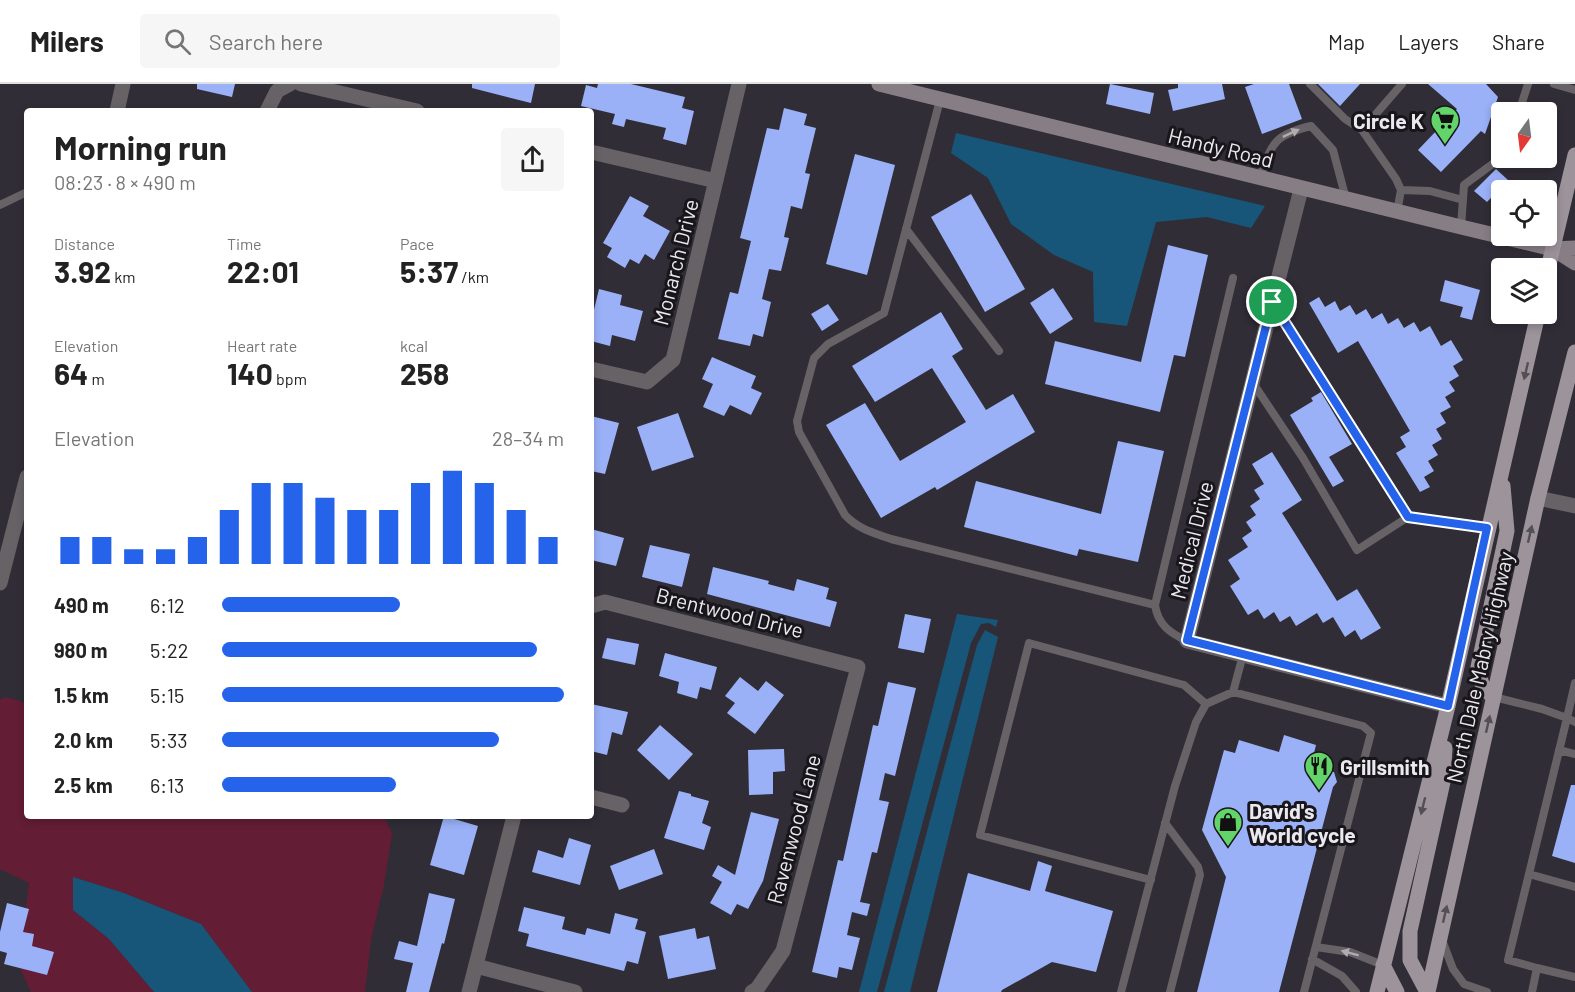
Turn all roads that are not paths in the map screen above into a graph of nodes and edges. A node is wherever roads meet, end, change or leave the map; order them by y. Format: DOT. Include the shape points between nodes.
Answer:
graph roads {
  1 [pos="123,84"];
  2 [pos="290,84"];
  3 [pos="301,84"];
  4 [pos="739,84"];
  5 [pos="879,84"];
  6 [pos="1310,84"];
  7 [pos="1402,84"];
  8 [pos="1528,84"];
  9 [pos="1554,84"];
  10 [pos="1575,90"];
  11 [pos="940,100"];
  12 [pos="1522,102"];
  13 [pos="118,108"];
  14 [pos="269,108"];
  15 [pos="404,108"];
  16 [pos="1362,130"];
  17 [pos="594,153"];
  18 [pos="1575,155"];
  19 [pos="1491,165"];
  20 [pos="1259,179"];
  21 [pos="716,181"];
  22 [pos="1301,189"];
  23 [pos="1401,190"];
  24 [pos="24,193"];
  25 [pos="1347,200"];
  26 [pos="1463,201"];
  27 [pos="0,205"];
  28 [pos="1397,212"];
  29 [pos="1461,227"];
  30 [pos="906,229"];
  31 [pos="1575,248"];
  32 [pos="1553,249"];
  33 [pos="1551,258"];
  34 [pos="1575,263"];
  35 [pos="1233,278"];
  36 [pos="1272,302"];
  37 [pos="1536,324"];
  38 [pos="999,351"];
  39 [pos="1575,352"];
  40 [pos="594,370"];
  41 [pos="1252,382"];
  42 [pos="1502,474"];
  43 [pos="24,490"];
  44 [pos="1538,498"];
  45 [pos="1575,506"];
  46 [pos="1408,517"];
  47 [pos="1487,528"];
  48 [pos="0,583"];
  49 [pos="594,605"];
  50 [pos="1155,605"];
  51 [pos="1187,640"];
  52 [pos="1243,655"];
  53 [pos="858,667"];
  54 [pos="1575,682"];
  55 [pos="1233,693"];
  56 [pos="1494,697"];
  57 [pos="1206,704"];
  58 [pos="1448,706"];
  59 [pos="1567,718"];
  60 [pos="1575,722"];
  61 [pos="1559,750"];
  62 [pos="1575,754"];
  63 [pos="594,798"];
  64 [pos="622,805"];
  65 [pos="513,819"];
  66 [pos="1166,823"];
  67 [pos="1528,874"];
  68 [pos="1151,880"];
  69 [pos="1575,887"];
  70 [pos="1440,937"];
  71 [pos="1316,947"];
  72 [pos="1312,959"];
  73 [pos="1383,964"];
  74 [pos="476,966"];
  75 [pos="1537,968"];
  76 [pos="1575,977"];
  77 [pos="469,992"];
  78 [pos="575,992"];
  79 [pos="752,992"];
  80 [pos="1121,992"];
  81 [pos="1170,992"];
  82 [pos="1304,992"];
  83 [pos="1356,992"];
  84 [pos="1377,992"];
  85 [pos="1397,992"];
  86 [pos="1427,992"];
  87 [pos="1487,992"];
  88 [pos="1532,992"];
  1 -- 13 [label="street"];
  2 -- 14 [label="street" via="278,91"];
  3 -- 15 [label="street"];
  4 -- 21 [label="street, Monarch Drive"];
  5 -- 11 [label="street, Handy Road"];
  6 -- 16 [label="lane" via="1345,119"];
  7 -- 16 [label="lane"];
  8 -- 12 [label="lane"];
  9 -- 10 [label="lane"];
  11 -- 20 [label="street, Handy Road"];
  11 -- 30 [label="lane"];
  16 -- 23 [label="lane"];
  17 -- 21 [label="street"];
  18 -- 32 [label="main road"];
  19 -- 26 [label="lane" via="1464,185"];
  20 -- 22 [label="street, Handy Road"];
  20 -- 25 [label="lane, one-way" via="1275,142 1290,131 1311,126 1333,150"];
  21 -- 40 [label="street, Monarch Drive" via="673,360 647,382"];
  22 -- 25 [label="street, Handy Road"];
  22 -- 36 [label="street, Medical Drive"];
  23 -- 26 [label="lane" via="1430,191"];
  23 -- 28 [label="lane"];
  24 -- 27 [label="lane"];
  25 -- 28 [label="street, Handy Road"];
  26 -- 29 [label="lane"];
  28 -- 29 [label="street, Handy Road"];
  29 -- 32 [label="street, Handy Road"];
  30 -- 38 [label="lane"];
  30 -- 50 [label="lane" via="884,313 828,344 814,358 797,421 805,447 845,514 866,531 891,539"];
  31 -- 32 [label="street"];
  32 -- 33 [label="main road"];
  32 -- 34 [label="street"];
  35 -- 50 [label="lane"];
  36 -- 41 [label="street, Medical Drive"];
  36 -- 46 [label="lane"];
  37 -- 42 [label="main road, North Dale Mabry Highway, one-way"];
  39 -- 44 [label="main road, North Dale Mabry Highway"];
  41 -- 46 [label="lane" via="1357,550"];
  41 -- 51 [label="street, Medical Drive"];
  42 -- 47 [label="main road, North Dale Mabry Highway"];
  42 -- 56 [label="main road" via="1507,531 1478,667 1480,682"];
  43 -- 48 [label="street"];
  44 -- 45 [label="street"];
  56 -- 44 [label="main road, North Dale Mabry Highway, one-way"];
  46 -- 47 [label="lane"];
  47 -- 58 [label="main road, North Dale Mabry Highway"];
  49 -- 53 [label="street, Brentwood Drive" via="605,602"];
  50 -- 51 [label="lane" via="1160,623"];
  51 -- 52 [label="street"];
  52 -- 55 [label="lane"];
  52 -- 58 [label="street"];
  53 -- 79 [label="street, Ravenwood Lane" via="783,951"];
  54 -- 59 [label="lane"];
  55 -- 57 [label="lane"];
  55 -- 71 [label="lane" via="1364,726 1371,733"];
  56 -- 59 [label="lane"];
  70 -- 56 [label="main road, North Dale Mabry Highway, one-way"];
  57 -- 66 [label="lane" via="1196,722"];
  57 -- 68 [label="lane" via="1184,685 1029,643 980,835"];
  58 -- 73 [label="main road, North Dale Mabry Highway, one-way"];
  58 -- 86 [label="main road" via="1443,782 1410,931 1410,960"];
  59 -- 60 [label="lane"];
  59 -- 61 [label="lane"];
  61 -- 62 [label="lane"];
  61 -- 67 [label="lane"];
  63 -- 64 [label="street"];
  65 -- 74 [label="street"];
  66 -- 68 [label="lane"];
  66 -- 81 [label="lane" via="1200,875"];
  67 -- 69 [label="lane"];
  67 -- 75 [label="lane" via="1508,960"];
  68 -- 80 [label="lane"];
  70 -- 86 [label="main road, North Dale Mabry Highway"];
  70 -- 87 [label="lane" via="1464,984"];
  71 -- 72 [label="lane"];
  73 -- 71 [label="lane, one-way" via="1350,952"];
  72 -- 82 [label="lane"];
  72 -- 83 [label="lane" via="1342,976"];
  73 -- 84 [label="main road, North Dale Mabry Highway"];
  73 -- 85 [label="main road"];
  74 -- 77 [label="street"];
  74 -- 78 [label="street"];
  75 -- 76 [label="lane"];
  75 -- 88 [label="lane"];
}
